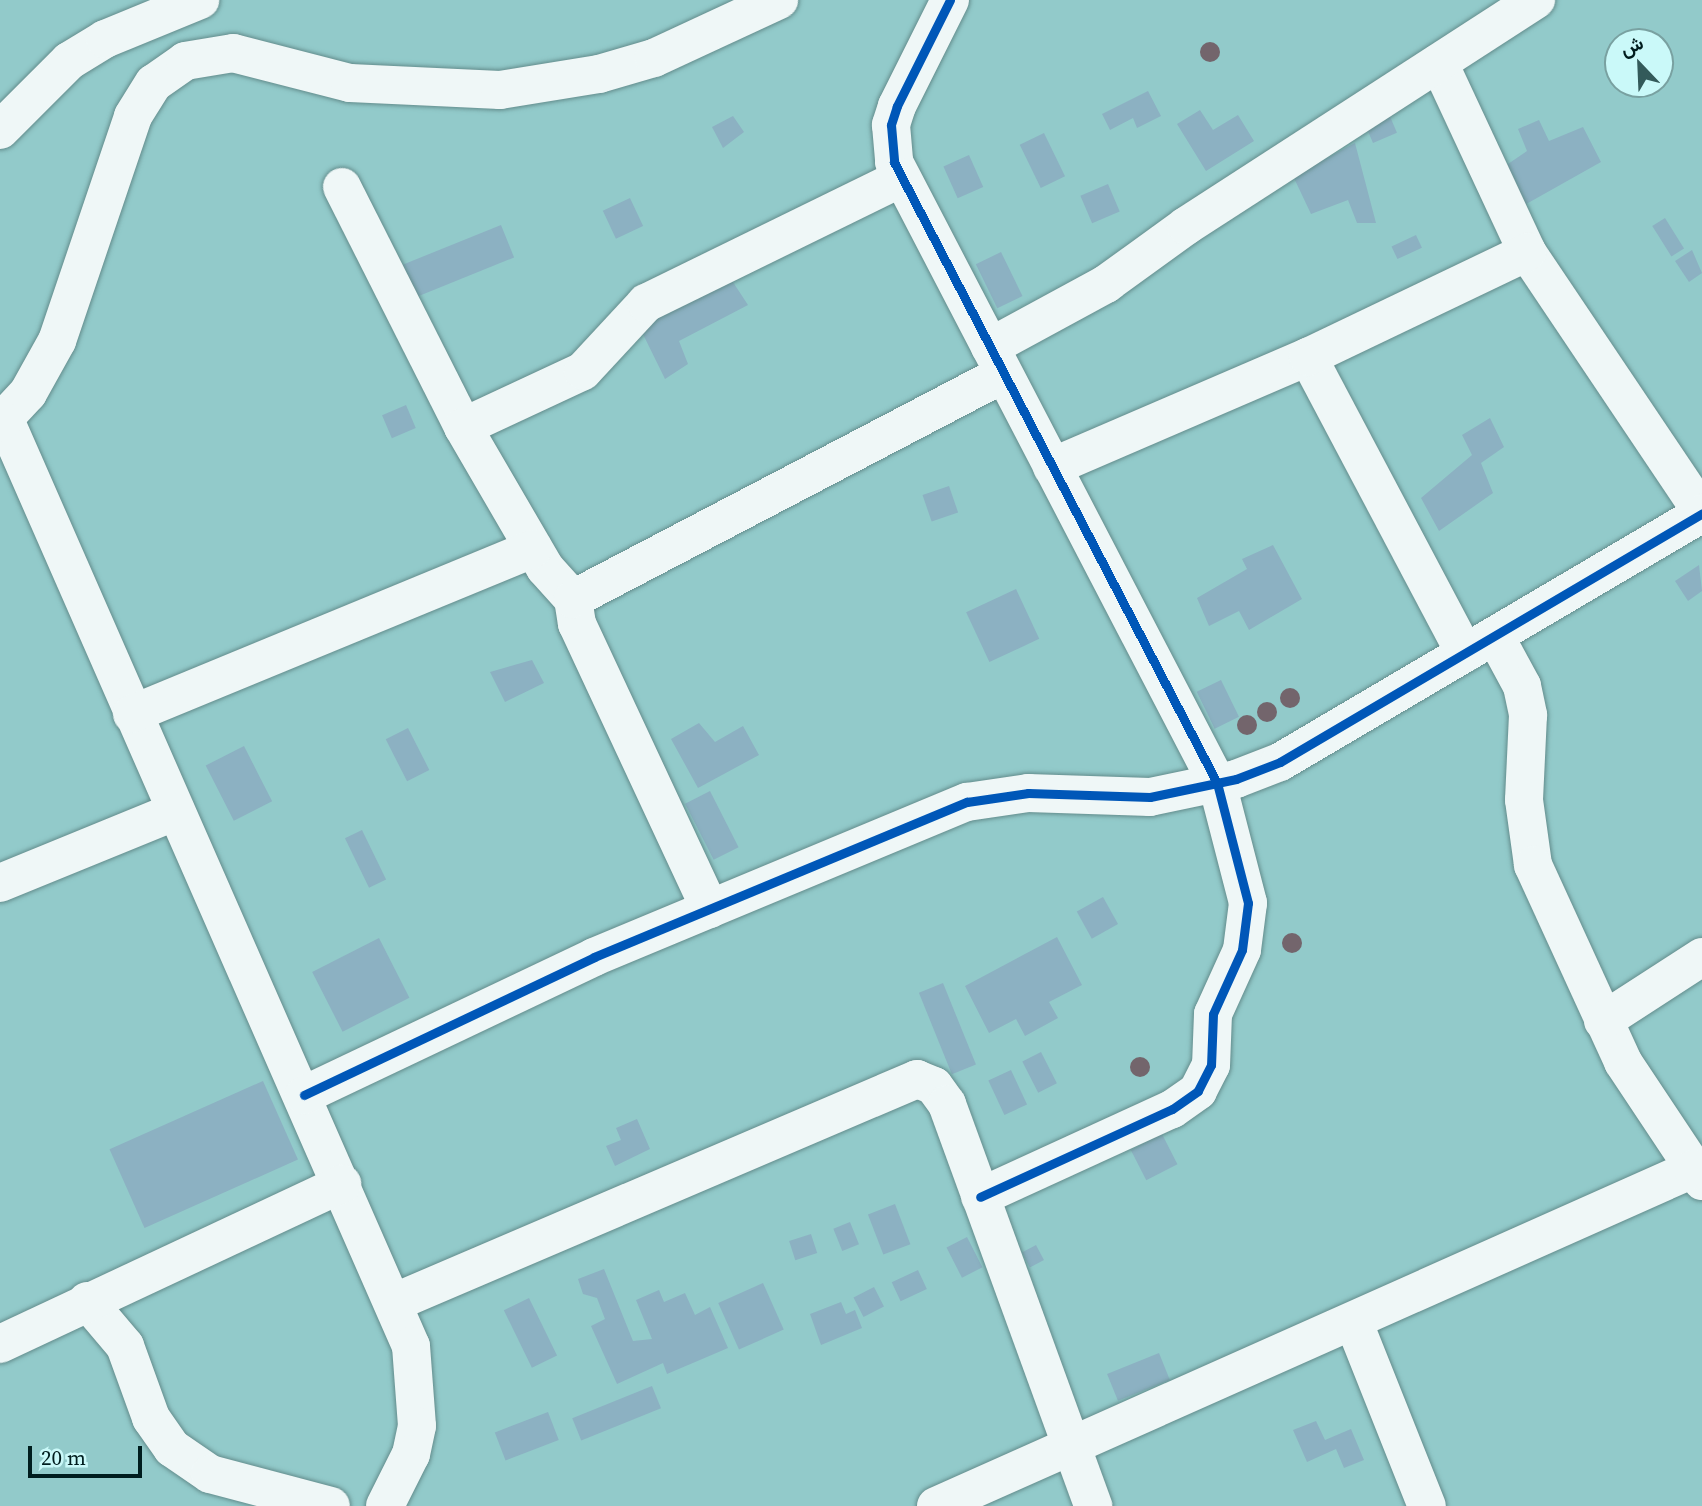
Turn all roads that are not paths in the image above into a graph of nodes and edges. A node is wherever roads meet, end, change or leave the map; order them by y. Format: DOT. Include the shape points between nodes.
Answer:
graph roads {
  1 [pos="779,0"];
  2 [pos="950,0"];
  3 [pos="1536,0"];
  4 [pos="192,5"];
  5 [pos="201,56"];
  6 [pos="1439,63"];
  7 [pos="0,130"];
  8 [pos="901,178"];
  9 [pos="342,187"];
  10 [pos="1527,252"];
  11 [pos="1308,357"];
  12 [pos="997,361"];
  13 [pos="2,421"];
  14 [pos="463,427"];
  15 [pos="1052,467"];
  16 [pos="1702,512"];
  17 [pos="533,549"];
  18 [pos="573,599"];
  19 [pos="1480,645"];
  20 [pos="132,714"];
  21 [pos="1217,783"];
  22 [pos="174,812"];
  23 [pos="0,883"];
  24 [pos="710,909"];
  25 [pos="1702,957"];
  26 [pos="1603,1021"];
  27 [pos="304,1095"];
  28 [pos="1699,1173"];
  29 [pos="342,1184"];
  30 [pos="980,1196"];
  31 [pos="87,1301"];
  32 [pos="393,1303"];
  33 [pos="1354,1323"];
  34 [pos="0,1344"];
  35 [pos="1070,1447"];
  36 [pos="331,1506"];
  37 [pos="385,1506"];
  38 [pos="936,1506"];
  39 [pos="1093,1506"];
  40 [pos="1427,1506"];
  1 -- 5 [label="street" via="654,58 586,76 500,90 400,89 350,83 233,53"];
  2 -- 8 [label="street" via="891,125 890,145"];
  3 -- 6 [label="street"];
  4 -- 5 [label="street"];
  4 -- 7 [label="street" via="143,21 69,61"];
  5 -- 13 [label="street" via="169,70 142,98 57,341 39,376"];
  6 -- 10 [label="street"];
  6 -- 12 [label="street"];
  8 -- 12 [label="street"];
  8 -- 14 [label="street" via="646,303 583,371"];
  9 -- 14 [label="street"];
  10 -- 11 [label="street"];
  10 -- 16 [label="street"];
  11 -- 15 [label="street"];
  11 -- 19 [label="street"];
  12 -- 15 [label="street"];
  12 -- 18 [label="street"];
  13 -- 20 [label="street"];
  14 -- 17 [label="street"];
  15 -- 21 [label="street"];
  16 -- 19 [label="street"];
  17 -- 18 [label="street" via="556,585"];
  17 -- 20 [label="street"];
  18 -- 24 [label="street" via="577,624"];
  19 -- 21 [label="street" via="1280,762"];
  19 -- 26 [label="street" via="1522,686 1528,715 1524,800 1533,865"];
  20 -- 22 [label="street"];
  21 -- 24 [label="street" via="1150,797 1028,793 967,802"];
  21 -- 30 [label="street" via="1248,903 1242,950 1213,1014 1206,1079 1198,1091 1172,1109"];
  22 -- 23 [label="street"];
  22 -- 27 [label="street"];
  24 -- 27 [label="street" via="594,957"];
  25 -- 26 [label="street"];
  26 -- 28 [label="street" via="1646,1102"];
  27 -- 29 [label="street"];
  28 -- 33 [label="street"];
  29 -- 31 [label="street"];
  29 -- 32 [label="street"];
  30 -- 32 [label="street" via="942,1094 925,1081 909,1078"];
  30 -- 35 [label="street"];
  31 -- 34 [label="street"];
  31 -- 36 [label="street" via="125,1346 151,1418 172,1448 210,1474"];
  32 -- 37 [label="street" via="411,1346 418,1398 411,1454"];
  33 -- 35 [label="street"];
  33 -- 40 [label="street"];
  35 -- 38 [label="street"];
  35 -- 39 [label="street"];
}
